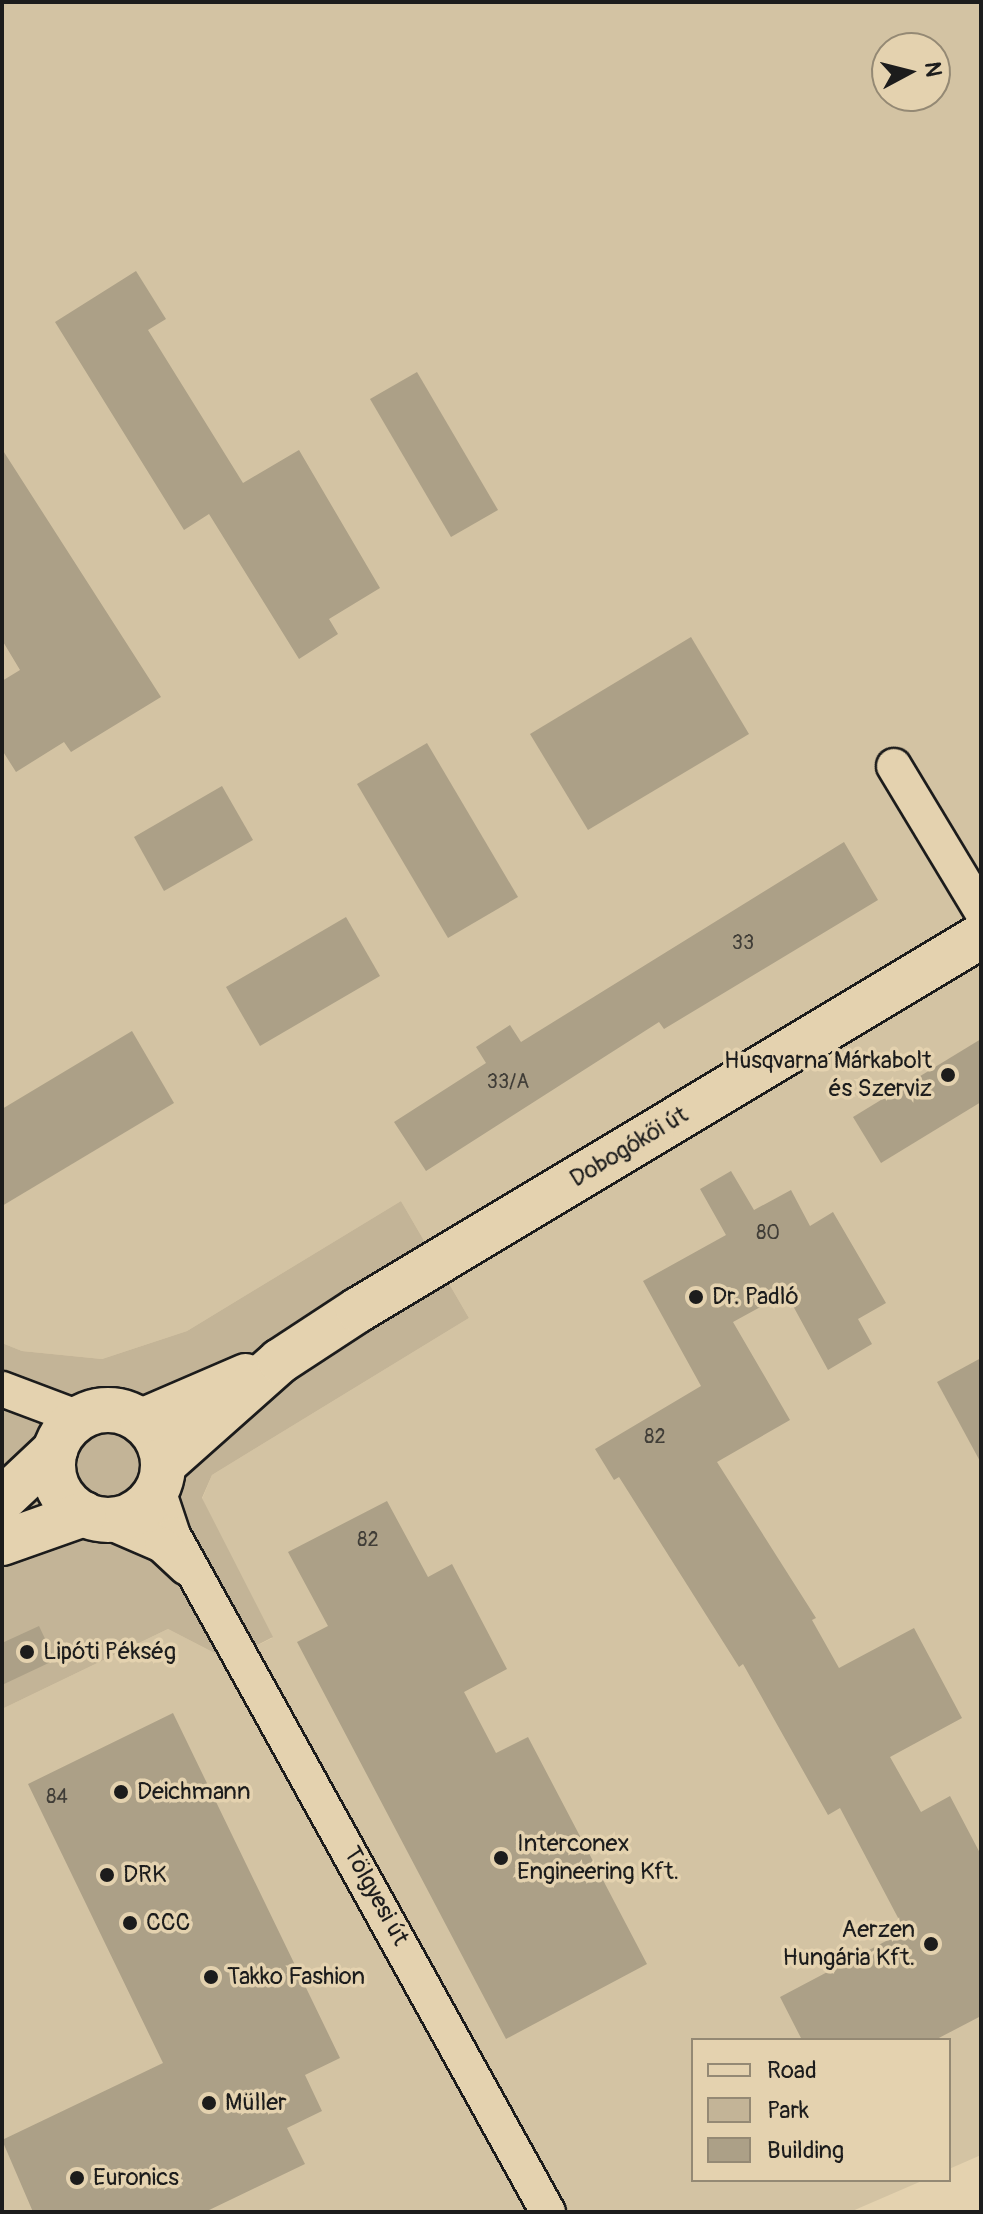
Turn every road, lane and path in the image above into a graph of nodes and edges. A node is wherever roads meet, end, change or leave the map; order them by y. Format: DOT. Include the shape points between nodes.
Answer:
graph roads {
  1 [pos="894,766"];
  2 [pos="981,910"];
  3 [pos="981,936"];
  4 [pos="280,1361"];
  5 [pos="2,1389"];
  6 [pos="2,1400"];
  7 [pos="142,1421"];
  8 [pos="65,1435"];
  9 [pos="161,1477"];
  10 [pos="2,1500"];
  11 [pos="94,1517"];
  12 [pos="2,1543"];
  13 [pos="201,1582"];
  14 [pos="548,2212"];
  1 -- 2 [label="street"];
  3 -- 4 [label="main road, Dobogókői út"];
  4 -- 7 [label="main road, Dobogókői út"];
  4 -- 9 [label="main road, Dobogókői út"];
  5 -- 8 [label="street"];
  6 -- 8 [label="street"];
  7 -- 8 [label="main road" via="110,1410"];
  7 -- 9 [label="main road" via="157,1438"];
  8 -- 10 [label="main road"];
  8 -- 11 [label="main road" via="58,1488"];
  9 -- 11 [label="main road" via="138,1512"];
  9 -- 13 [label="street, Tölgyesi út" via="173,1535"];
  11 -- 12 [label="main road"];
  11 -- 13 [label="street, Tölgyesi út" via="162,1545"];
  13 -- 14 [label="street, Tölgyesi út"];
}
